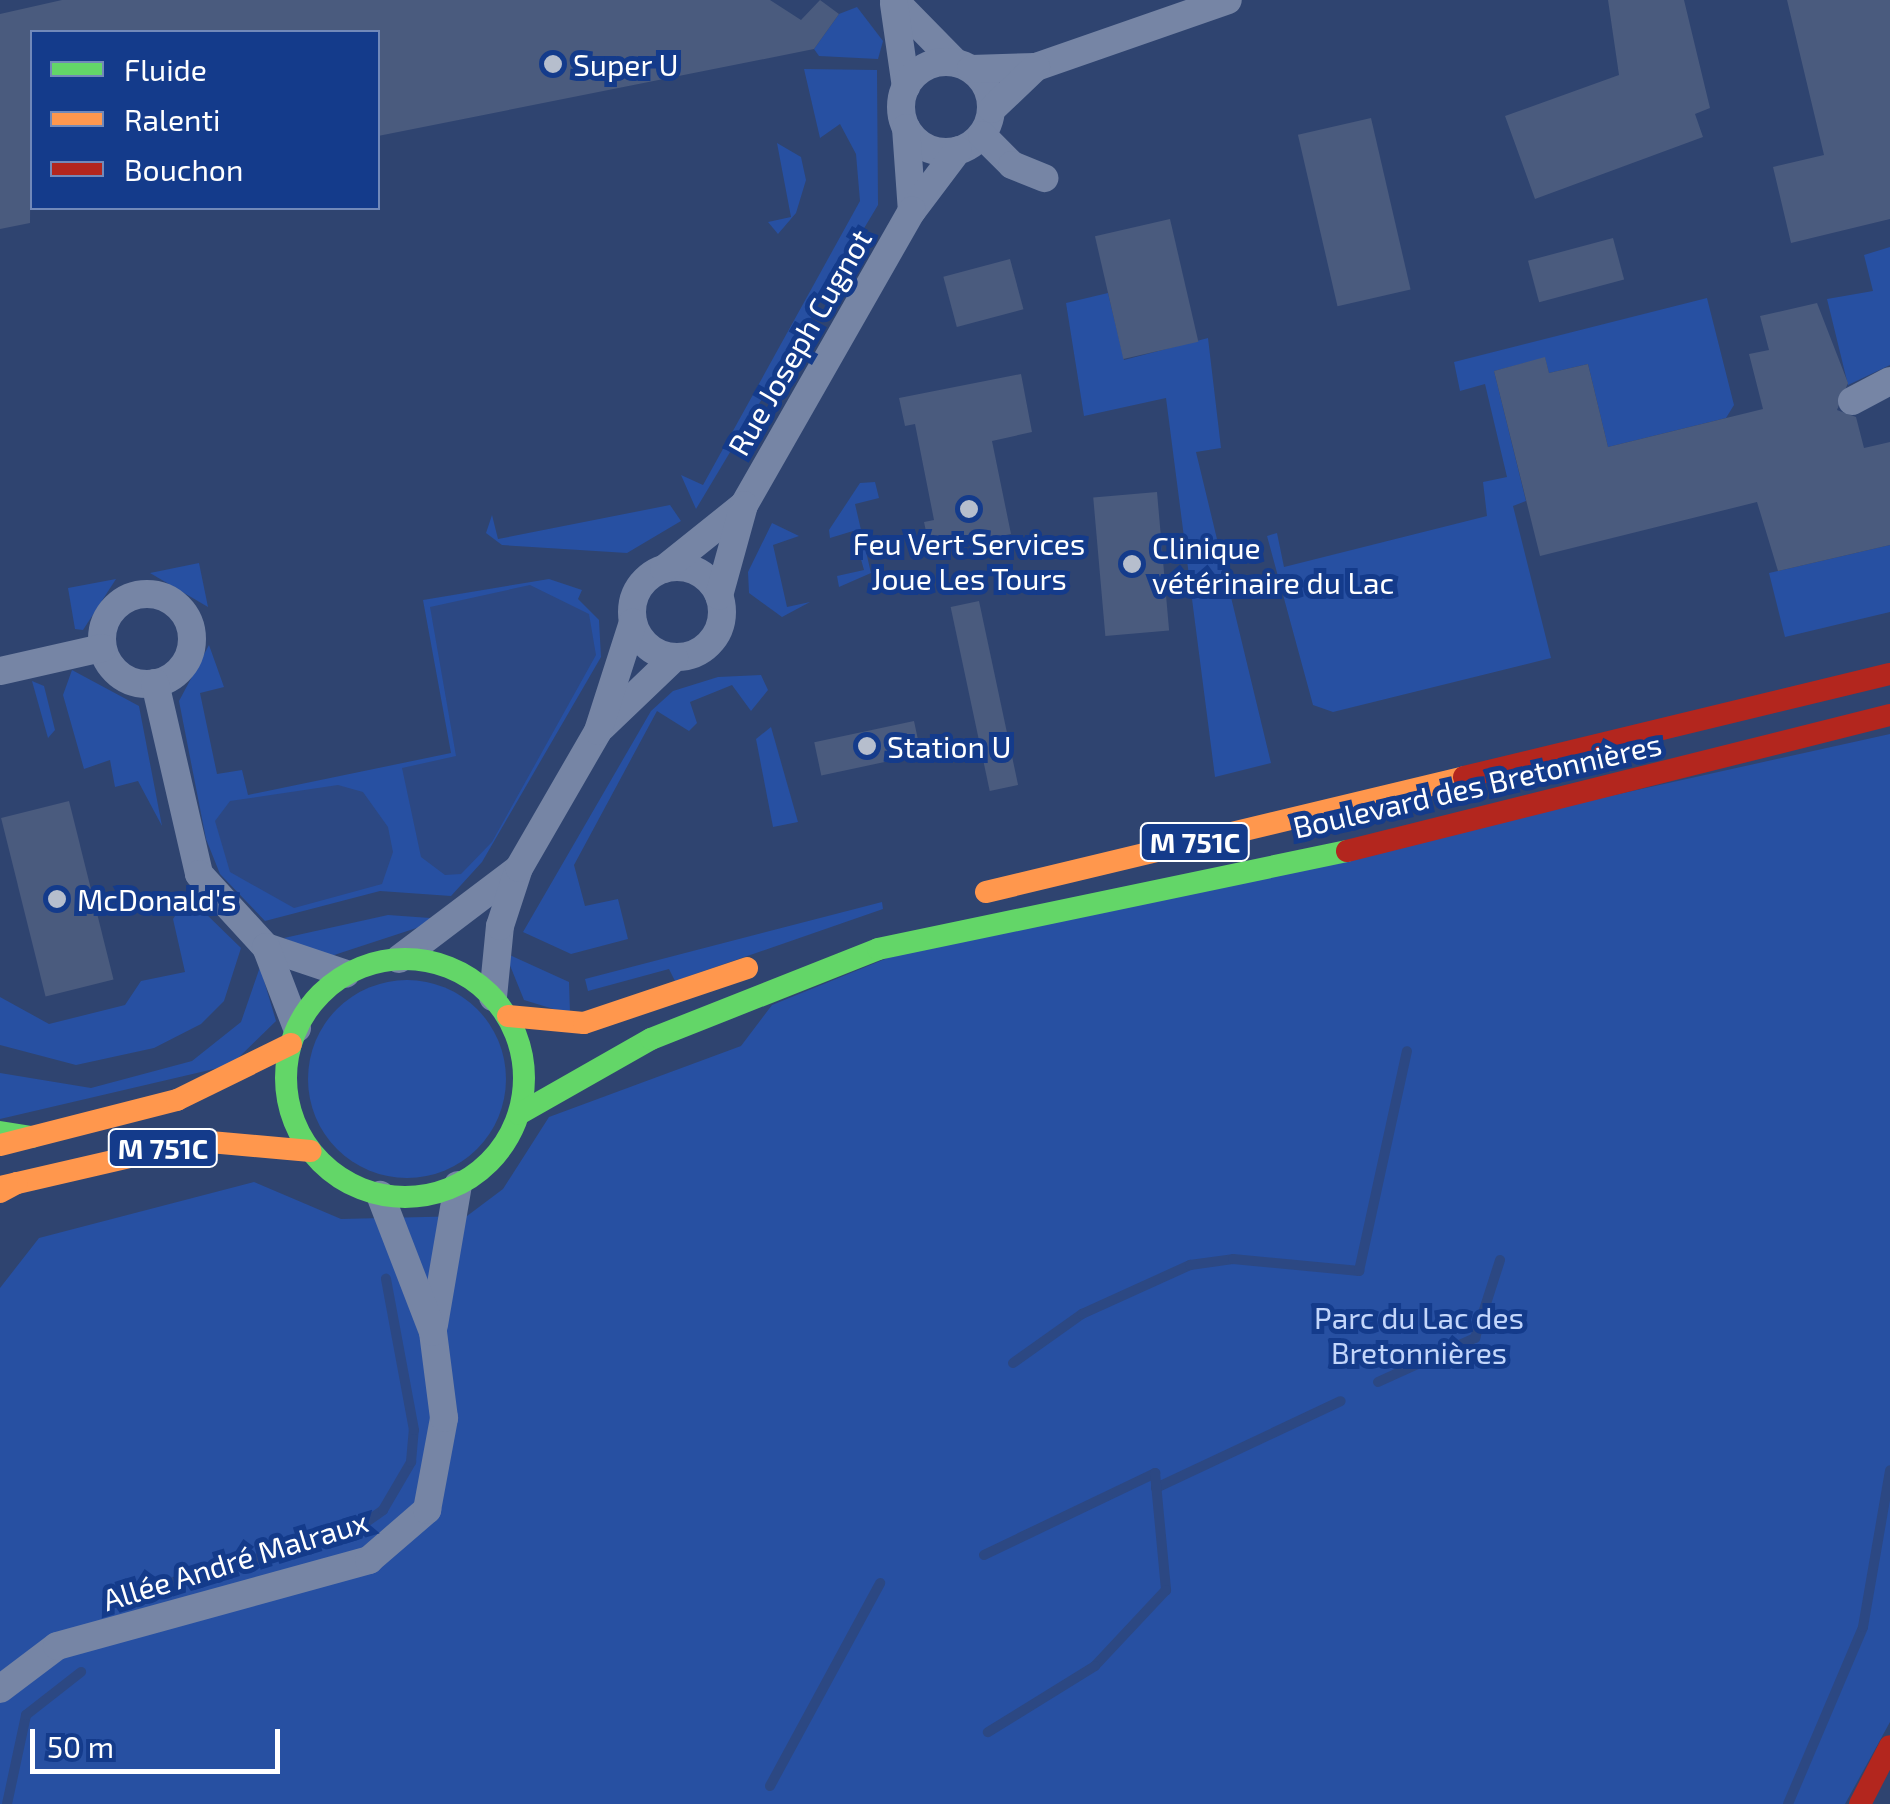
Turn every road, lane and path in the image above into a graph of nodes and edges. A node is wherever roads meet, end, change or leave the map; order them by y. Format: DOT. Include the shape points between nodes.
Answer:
graph roads {
  1 [pos="1228,0"];
  2 [pos="894,4"];
  3 [pos="964,66"];
  4 [pos="1036,67"];
  5 [pos="906,87"];
  6 [pos="906,128"];
  7 [pos="977,132"];
  8 [pos="1044,178"];
  9 [pos="912,211"];
  10 [pos="1890,381"];
  11 [pos="1852,400"];
  12 [pos="744,505"];
  13 [pos="664,569"];
  14 [pos="719,596"];
  15 [pos="633,622"];
  16 [pos="102,648"];
  17 [pos="674,658"];
  18 [pos="0,671"];
  19 [pos="1890,674"];
  20 [pos="156,683"];
  21 [pos="1890,716"];
  22 [pos="598,731"];
  23 [pos="519,868"];
  24 [pos="967,897"];
  25 [pos="877,922"];
  26 [pos="828,939"];
  27 [pos="266,947"];
  28 [pos="775,958"];
  29 [pos="399,959"];
  30 [pos="346,974"];
  31 [pos="501,1007"];
  32 [pos="294,1036"];
  33 [pos="520,1114"];
  34 [pos="0,1132"];
  35 [pos="32,1137"];
  36 [pos="0,1145"];
  37 [pos="311,1151"];
  38 [pos="458,1185"];
  39 [pos="6,1187"];
  40 [pos="380,1194"];
  41 [pos="433,1332"];
  42 [pos="0,1690"];
  43 [pos="1890,1746"];
  44 [pos="1860,1804"];
  1 -- 4 [label="street, Rue Joseph Cugnot"];
  2 -- 3 [label="street"];
  2 -- 5 [label="street"];
  3 -- 4 [label="street, Rue Joseph Cugnot"];
  3 -- 5 [label="street" via="926,67"];
  3 -- 7 [label="street"];
  4 -- 7 [label="street, Rue Joseph Cugnot"];
  5 -- 6 [label="street"];
  6 -- 7 [label="street" via="928,148"];
  6 -- 9 [label="street, Rue Joseph Cugnot"];
  7 -- 8 [label="street" via="1012,165"];
  7 -- 9 [label="street, Rue Joseph Cugnot"];
  9 -- 12 [label="street, Rue Joseph Cugnot"];
  10 -- 11 [label="street"];
  12 -- 13 [label="street, Rue Joseph Cugnot"];
  12 -- 14 [label="street, Rue Joseph Cugnot"];
  13 -- 14 [label="street" via="702,575"];
  13 -- 15 [label="street" via="636,592"];
  14 -- 17 [label="street" via="712,640"];
  15 -- 17 [label="street" via="648,647"];
  15 -- 22 [label="street"];
  16 -- 18 [label="street"];
  16 -- 20 [label="street" via="116,672"];
  16 -- 20 [label="street" via="113,608 137,594 165,597 186,616 192,643 180,669"];
  17 -- 22 [label="street"];
  19 -- 24 [label="main road, Boulevard des Bretonnières / M 751C"];
  20 -- 27 [label="street" via="199,874"];
  21 -- 33 [label="main road, Boulevard des Bretonnières / M 751C" via="1354,849 878,948 652,1038"];
  22 -- 23 [label="street"];
  23 -- 29 [label="street"];
  23 -- 31 [label="street" via="500,926"];
  25 -- 26 [label="main road"];
  27 -- 30 [label="street"];
  27 -- 32 [label="street"];
  28 -- 31 [label="main road" via="584,1023"];
  29 -- 30 [label="main road"];
  29 -- 31 [label="main road" via="450,967"];
  30 -- 32 [label="main road, M 751C"];
  31 -- 33 [label="main road, M 751C" via="524,1064"];
  32 -- 35 [label="main road, M 751C" via="177,1100"];
  32 -- 37 [label="main road" via="288,1100"];
  33 -- 38 [label="main road, M 751C" via="496,1156"];
  34 -- 35 [label="main road"];
  35 -- 36 [label="main road, M 751C"];
  37 -- 39 [label="main road, M 751C" via="199,1141"];
  37 -- 40 [label="main road" via="341,1179"];
  38 -- 40 [label="main road"];
  38 -- 41 [label="street, Allée André Malraux"];
  40 -- 41 [label="street, Allée André Malraux"];
  41 -- 42 [label="street, Allée André Malraux" via="444,1418 437,1484 396,1545 340,1570 56,1646"];
  43 -- 44 [label="main road"];
}
